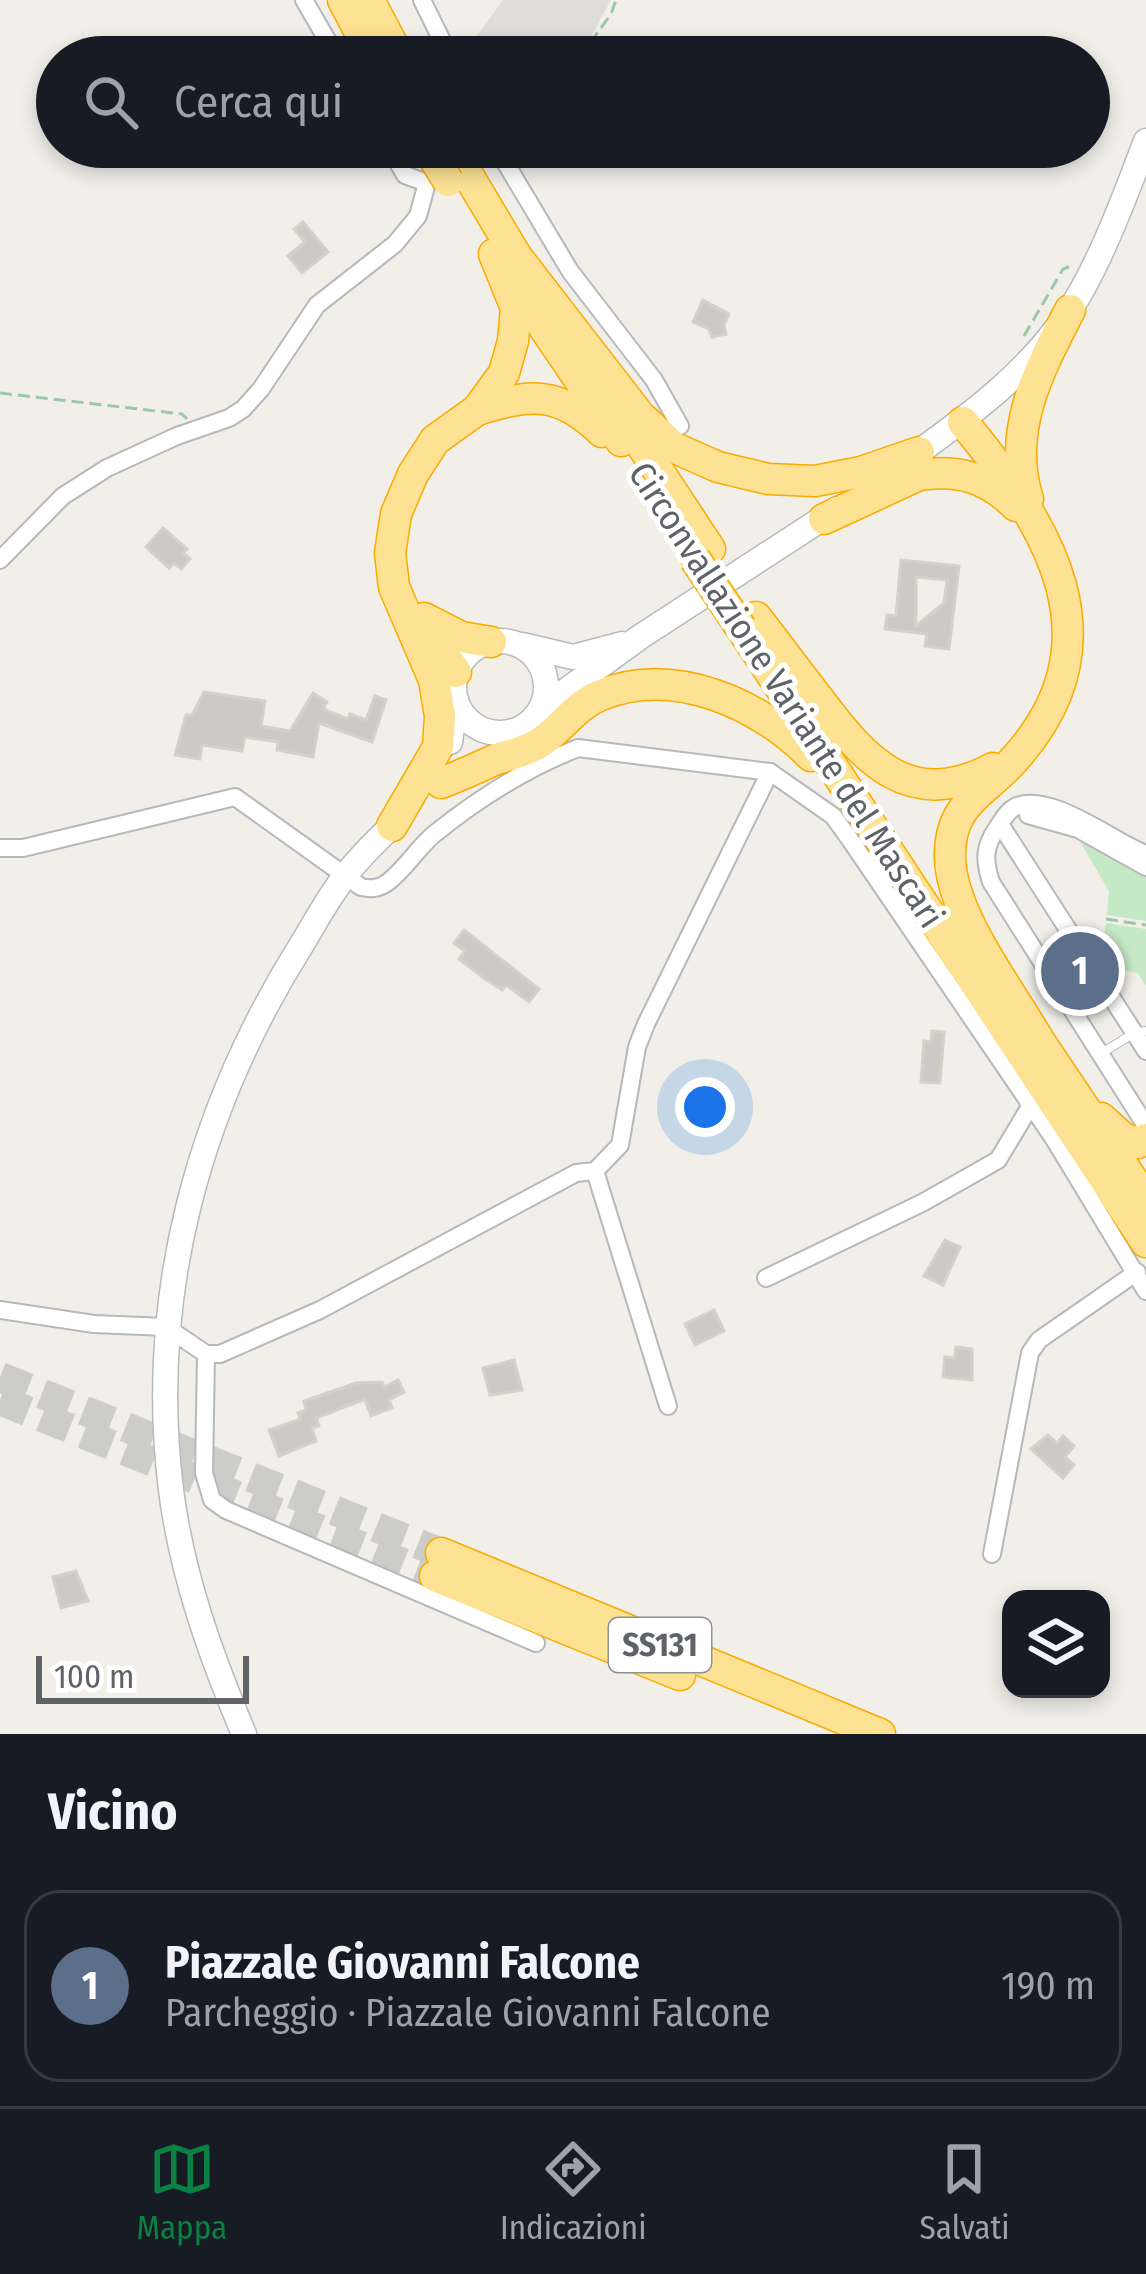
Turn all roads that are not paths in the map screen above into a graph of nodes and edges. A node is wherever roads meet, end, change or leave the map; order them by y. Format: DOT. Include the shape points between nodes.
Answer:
graph roads {
  1 [pos="304,0"];
  2 [pos="344,0"];
  3 [pos="369,0"];
  4 [pos="422,0"];
  5 [pos="325,36"];
  6 [pos="362,36"];
  7 [pos="388,36"];
  8 [pos="440,36"];
  9 [pos="1146,140"];
  10 [pos="1146,165"];
  11 [pos="442,168"];
  12 [pos="450,168"];
  13 [pos="508,168"];
  14 [pos="1126,191"];
  15 [pos="502,251"];
  16 [pos="1070,310"];
  17 [pos="477,410"];
  18 [pos="962,422"];
  19 [pos="680,426"];
  20 [pos="919,452"];
  21 [pos="642,473"];
  22 [pos="824,519"];
  23 [pos="1040,533"];
  24 [pos="390,553"];
  25 [pos="703,554"];
  26 [pos="0,560"];
  27 [pos="412,610"];
  28 [pos="749,622"];
  29 [pos="640,637"];
  30 [pos="505,643"];
  31 [pos="456,686"];
  32 [pos="542,708"];
  33 [pos="504,733"];
  34 [pos="1023,747"];
  35 [pos="770,772"];
  36 [pos="433,788"];
  37 [pos="1005,816"];
  38 [pos="392,826"];
  39 [pos="0,848"];
  40 [pos="887,849"];
  41 [pos="1146,854"];
  42 [pos="1146,866"];
  43 [pos="345,875"];
  44 [pos="1140,1032"];
  45 [pos="1036,1036"];
  46 [pos="1146,1051"];
  47 [pos="1101,1053"];
  48 [pos="1078,1097"];
  49 [pos="1031,1105"];
  50 [pos="1146,1126"];
  51 [pos="1146,1139"];
  52 [pos="595,1171"];
  53 [pos="1146,1200"];
  54 [pos="1141,1257"];
  55 [pos="766,1278"];
  56 [pos="1146,1291"];
  57 [pos="0,1310"];
  58 [pos="166,1327"];
  59 [pos="206,1354"];
  60 [pos="668,1406"];
  61 [pos="992,1554"];
  62 [pos="536,1643"];
  63 [pos="244,1734"];
  64 [pos="827,1734"];
  65 [pos="880,1734"];
  1 -- 5 [label="street"];
  2 -- 6 [label="highway"];
  3 -- 7 [label="highway"];
  4 -- 8 [label="street"];
  9 -- 14 [label="main road"];
  10 -- 14 [label="main road"];
  11 -- 26 [label="street" via="395,244 317,304 252,399 229,418 107,468 63,496"];
  12 -- 15 [label="highway, Circonvallazione Variante del Mascari"];
  13 -- 19 [label="street" via="570,272"];
  14 -- 16 [label="main road"];
  15 -- 17 [label="highway" via="516,308 514,341"];
  15 -- 20 [label="highway" via="675,448 768,479 815,481"];
  15 -- 21 [label="highway, Circonvallazione Variante del Mascari"];
  15 -- 25 [label="highway, Circonvallazione Variante del Mascari"];
  16 -- 18 [label="main road"];
  16 -- 23 [label="highway" via="1031,392 1020,442"];
  17 -- 21 [label="highway" via="548,398 576,409"];
  17 -- 24 [label="highway" via="435,440 413,475"];
  18 -- 20 [label="main road"];
  18 -- 23 [label="highway" via="1017,489"];
  20 -- 22 [label="main road"];
  21 -- 25 [label="highway, Circonvallazione Variante del Mascari"];
  22 -- 23 [label="highway" via="919,475 953,473 997,488"];
  22 -- 29 [label="main road"];
  23 -- 34 [label="highway" via="1066,600 1066,650 1051,706"];
  24 -- 27 [label="highway"];
  24 -- 38 [label="highway" via="394,587 434,680 440,716 438,747"];
  25 -- 28 [label="highway, Circonvallazione Variante del Mascari"];
  27 -- 30 [label="highway" via="461,637"];
  27 -- 31 [label="highway"];
  28 -- 34 [label="highway" via="855,748 887,772 954,784"];
  28 -- 40 [label="highway, Circonvallazione Variante del Mascari"];
  28 -- 45 [label="highway, Circonvallazione Variante del Mascari"];
  29 -- 30 [label="main road" via="573,657"];
  29 -- 32 [label="main road"];
  30 -- 31 [label="main road" via="466,656"];
  30 -- 32 [label="main road" via="537,658 546,677"];
  31 -- 33 [label="main road" via="464,716"];
  31 -- 36 [label="main road" via="448,753"];
  32 -- 33 [label="main road"];
  33 -- 36 [label="main road"];
  34 -- 45 [label="highway" via="955,822 950,858 962,905"];
  35 -- 43 [label="street" via="578,748 468,808 387,883 373,890"];
  35 -- 49 [label="street" via="832,816"];
  35 -- 52 [label="street" via="646,1024 620,1145"];
  36 -- 38 [label="main road"];
  36 -- 40 [label="highway" via="541,742 602,694 636,686 693,690 741,703 784,730"];
  37 -- 41 [label="street" via="1021,804 1081,818"];
  37 -- 42 [label="street" via="1078,829"];
  37 -- 44 [label="street"];
  37 -- 47 [label="street" via="987,844 991,882"];
  38 -- 43 [label="main road"];
  39 -- 43 [label="street" via="235,796"];
  40 -- 54 [label="highway, Circonvallazione Variante del Mascari"];
  43 -- 58 [label="main road" via="255,1023 225,1093 187,1204"];
  44 -- 46 [label="street"];
  44 -- 47 [label="lane"];
  45 -- 48 [label="highway, Circonvallazione Variante del Mascari"];
  47 -- 50 [label="street"];
  48 -- 51 [label="highway" via="1123,1138"];
  48 -- 53 [label="highway, Circonvallazione Variante del Mascari"];
  49 -- 54 [label="street"];
  49 -- 55 [label="street" via="998,1160"];
  52 -- 59 [label="street" via="576,1173 320,1310"];
  52 -- 60 [label="street"];
  54 -- 56 [label="street"];
  54 -- 61 [label="street" via="1030,1352"];
  57 -- 58 [label="street"];
  58 -- 59 [label="street"];
  58 -- 63 [label="main road" via="163,1392 184,1563"];
  59 -- 62 [label="street" via="204,1473 212,1500"];
  64 -- 65 [label="highway, SS131" via="438,1565"];
}
